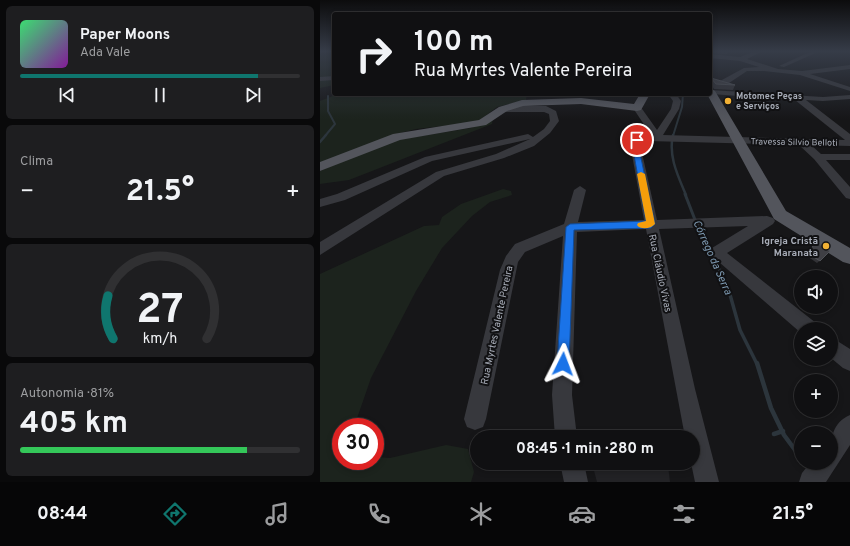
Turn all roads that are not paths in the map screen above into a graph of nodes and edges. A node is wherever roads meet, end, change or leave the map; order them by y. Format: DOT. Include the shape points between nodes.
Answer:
graph roads {
  1 [pos="738,73"];
  2 [pos="807,73"];
  3 [pos="826,73"];
  4 [pos="834,74"];
  5 [pos="332,78"];
  6 [pos="320,79"];
  7 [pos="715,87"];
  8 [pos="850,89"];
  9 [pos="750,93"];
  10 [pos="778,93"];
  11 [pos="760,94"];
  12 [pos="644,96"];
  13 [pos="673,96"];
  14 [pos="797,97"];
  15 [pos="850,97"];
  16 [pos="637,108"];
  17 [pos="503,109"];
  18 [pos="547,131"];
  19 [pos="665,138"];
  20 [pos="850,139"];
  21 [pos="738,141"];
  22 [pos="803,143"];
  23 [pos="850,143"];
  24 [pos="818,157"];
  25 [pos="850,157"];
  26 [pos="320,167"];
  27 [pos="580,190"];
  28 [pos="850,195"];
  29 [pos="320,203"];
  30 [pos="774,218"];
  31 [pos="651,224"];
  32 [pos="570,227"];
  33 [pos="320,249"];
  34 [pos="850,257"];
  35 [pos="801,322"];
  36 [pos="838,352"];
  37 [pos="850,361"];
  38 [pos="475,419"];
  39 [pos="850,426"];
  40 [pos="565,430"];
  41 [pos="838,444"];
  42 [pos="573,470"];
  43 [pos="576,482"];
  44 [pos="707,482"];
  1 -- 7 [label="street"];
  2 -- 8 [label="street"];
  3 -- 4 [label="street"];
  5 -- 6 [label="street"];
  7 -- 9 [label="street"];
  7 -- 11 [label="street"];
  7 -- 21 [label="main road"];
  9 -- 10 [label="street" via="752,99 783,101"];
  9 -- 11 [label="street"];
  10 -- 11 [label="street"];
  10 -- 14 [label="street"];
  12 -- 16 [label="main road"];
  13 -- 19 [label="street" via="677,101"];
  14 -- 15 [label="street"];
  14 -- 20 [label="street"];
  16 -- 17 [label="main road" via="565,100 522,103"];
  16 -- 19 [label="street"];
  17 -- 18 [label="street" via="550,111 555,121"];
  17 -- 26 [label="main road" via="482,123 398,137"];
  18 -- 29 [label="street" via="430,159 341,197"];
  18 -- 33 [label="street" via="530,144 440,174"];
  19 -- 21 [label="street, Rua Cláudio Vivas"];
  19 -- 31 [label="street, Rua Cláudio Vivas" via="641,139 635,144"];
  21 -- 22 [label="street, Travessa Silvio Belloti"];
  21 -- 30 [label="main road"];
  22 -- 23 [label="street, Travessa Silvio Belloti"];
  22 -- 24 [label="street"];
  24 -- 25 [label="street"];
  24 -- 28 [label="street"];
  27 -- 32 [label="street"];
  30 -- 31 [label="street, Rua Myrtes Valente Pereira"];
  30 -- 34 [label="main road"];
  30 -- 35 [label="street" via="717,252"];
  31 -- 32 [label="street, Rua Myrtes Valente Pereira"];
  31 -- 44 [label="street, Rua Cláudio Vivas"];
  32 -- 38 [label="street, Rua Myrtes Valente Pereira" via="520,248 510,260"];
  32 -- 40 [label="street" via="562,395"];
  36 -- 37 [label="street"];
  39 -- 41 [label="street"];
  42 -- 43 [label="street"];
}
